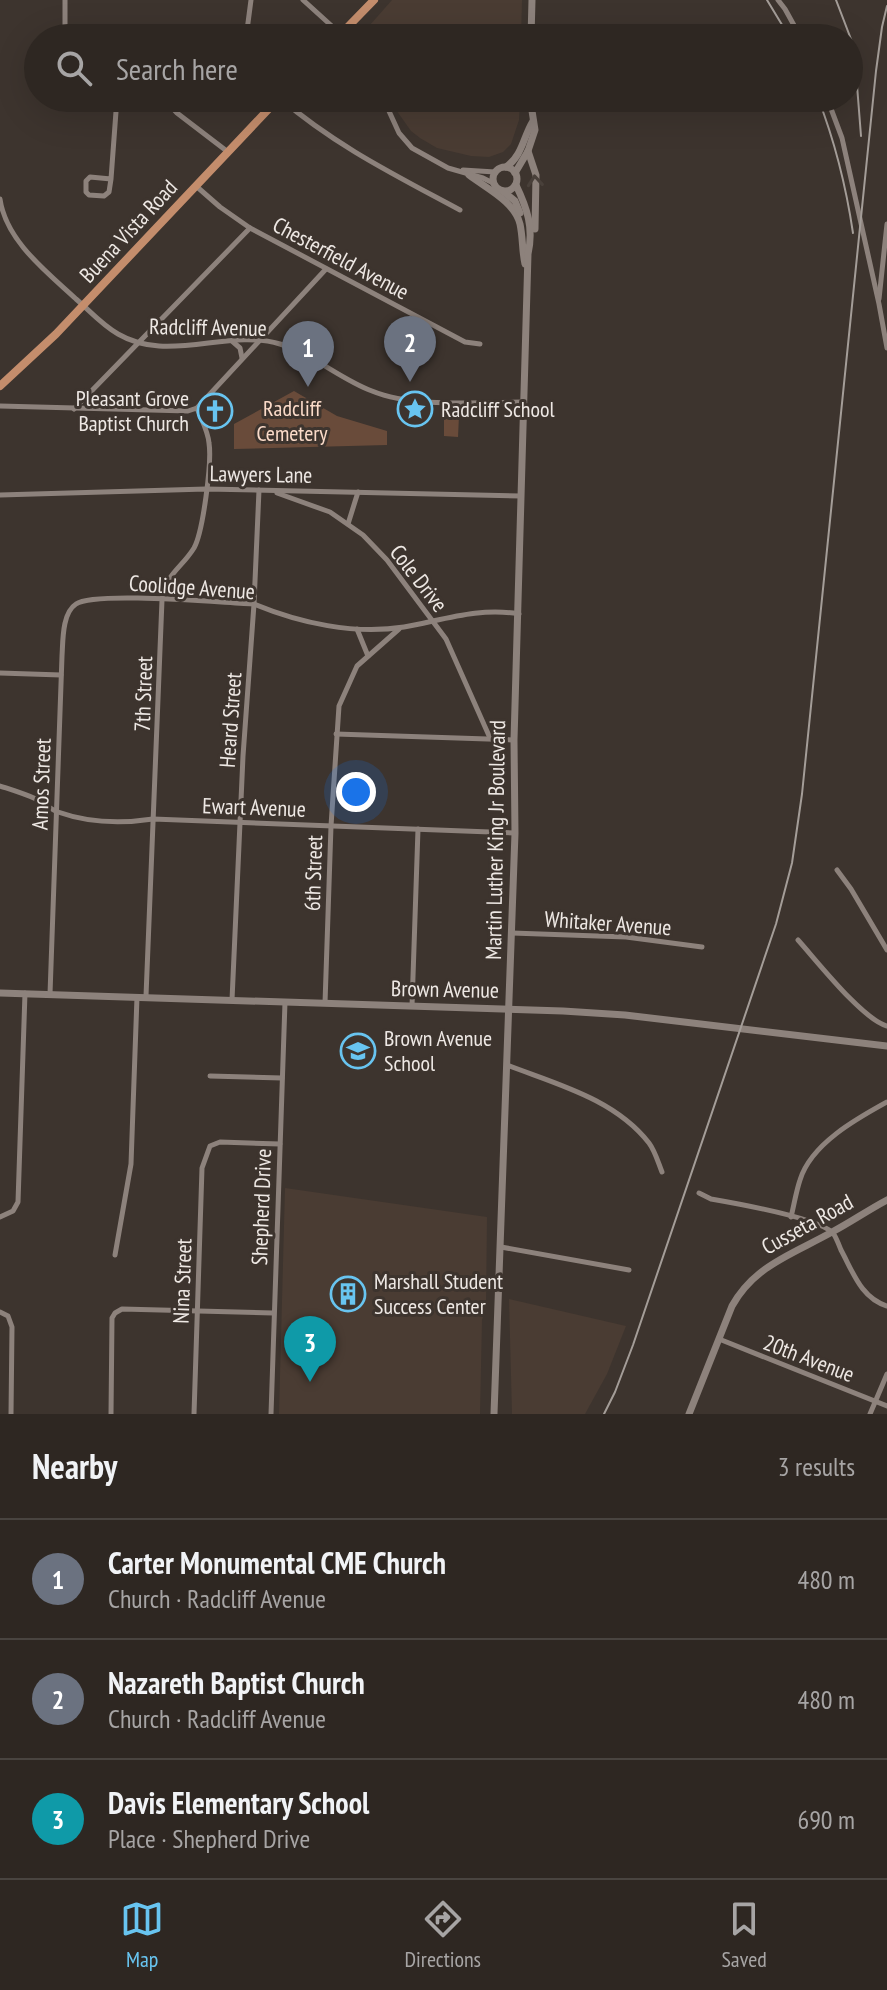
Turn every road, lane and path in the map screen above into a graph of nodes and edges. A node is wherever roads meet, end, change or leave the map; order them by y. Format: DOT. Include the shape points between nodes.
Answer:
graph roads {
  1 [pos="65,0"];
  2 [pos="251,0"];
  3 [pos="303,0"];
  4 [pos="374,0"];
  5 [pos="532,0"];
  6 [pos="778,0"];
  7 [pos="65,24"];
  8 [pos="248,24"];
  9 [pos="328,24"];
  10 [pos="352,24"];
  11 [pos="531,24"];
  12 [pos="793,24"];
  13 [pos="116,112"];
  14 [pos="176,112"];
  15 [pos="266,112"];
  16 [pos="296,112"];
  17 [pos="389,112"];
  18 [pos="532,112"];
  19 [pos="832,112"];
  20 [pos="533,121"];
  21 [pos="528,151"];
  22 [pos="228,153"];
  23 [pos="506,167"];
  24 [pos="458,170"];
  25 [pos="495,172"];
  26 [pos="515,173"];
  27 [pos="469,175"];
  28 [pos="111,179"];
  29 [pos="493,183"];
  30 [pos="196,185"];
  31 [pos="516,185"];
  32 [pos="502,191"];
  33 [pos="0,199"];
  34 [pos="460,210"];
  35 [pos="1,211"];
  36 [pos="887,224"];
  37 [pos="250,228"];
  38 [pos="528,254"];
  39 [pos="528,266"];
  40 [pos="326,269"];
  41 [pos="528,277"];
  42 [pos="879,304"];
  43 [pos="83,305"];
  44 [pos="260,340"];
  45 [pos="232,341"];
  46 [pos="139,343"];
  47 [pos="480,344"];
  48 [pos="887,348"];
  49 [pos="242,359"];
  50 [pos="0,386"];
  51 [pos="523,402"];
  52 [pos="0,406"];
  53 [pos="197,408"];
  54 [pos="74,409"];
  55 [pos="206,489"];
  56 [pos="259,490"];
  57 [pos="269,491"];
  58 [pos="358,492"];
  59 [pos="0,495"];
  60 [pos="521,496"];
  61 [pos="348,524"];
  62 [pos="99,598"];
  63 [pos="162,600"];
  64 [pos="254,604"];
  65 [pos="519,614"];
  66 [pos="433,620"];
  67 [pos="401,627"];
  68 [pos="357,629"];
  69 [pos="368,656"];
  70 [pos="0,673"];
  71 [pos="61,675"];
  72 [pos="336,734"];
  73 [pos="490,738"];
  74 [pos="514,740"];
  75 [pos="0,786"];
  76 [pos="55,811"];
  77 [pos="153,819"];
  78 [pos="240,823"];
  79 [pos="331,826"];
  80 [pos="418,829"];
  81 [pos="515,833"];
  82 [pos="837,870"];
  83 [pos="511,933"];
  84 [pos="798,940"];
  85 [pos="702,947"];
  86 [pos="887,950"];
  87 [pos="0,993"];
  88 [pos="25,993"];
  89 [pos="50,994"];
  90 [pos="142,997"];
  91 [pos="232,1000"];
  92 [pos="285,1002"];
  93 [pos="325,1004"];
  94 [pos="412,1007"];
  95 [pos="509,1009"];
  96 [pos="887,1026"];
  97 [pos="887,1046"];
  98 [pos="507,1065"];
  99 [pos="210,1076"];
  100 [pos="282,1078"];
  101 [pos="887,1102"];
  102 [pos="280,1144"];
  103 [pos="662,1172"];
  104 [pos="699,1193"];
  105 [pos="887,1200"];
  106 [pos="0,1217"];
  107 [pos="791,1217"];
  108 [pos="832,1232"];
  109 [pos="501,1247"];
  110 [pos="115,1255"];
  111 [pos="629,1270"];
  112 [pos="887,1306"];
  113 [pos="0,1312"];
  114 [pos="197,1312"];
  115 [pos="273,1313"];
  116 [pos="719,1339"];
  117 [pos="887,1374"];
  118 [pos="876,1401"];
  119 [pos="887,1406"];
  120 [pos="11,1414"];
  121 [pos="111,1414"];
  122 [pos="194,1414"];
  123 [pos="271,1414"];
  124 [pos="494,1414"];
  125 [pos="689,1414"];
  126 [pos="870,1414"];
  1 -- 7 [label="street"];
  2 -- 8 [label="street"];
  3 -- 9 [label="street"];
  4 -- 10 [label="main road"];
  5 -- 11 [label="main road"];
  6 -- 12 [label="street"];
  13 -- 28 [label="street"];
  14 -- 22 [label="street"];
  15 -- 22 [label="main road, Buena Vista Road"];
  16 -- 34 [label="street" via="353,152"];
  17 -- 24 [label="street" via="412,148"];
  18 -- 20 [label="main road, Martin Luther King Jr Boulevard"];
  19 -- 42 [label="street"];
  20 -- 21 [label="main road, Martin Luther King Jr Boulevard"];
  20 -- 23 [label="main road" via="520,154"];
  21 -- 26 [label="main road, Martin Luther King Jr Boulevard"];
  39 -- 21 [label="main road, Martin Luther King Jr Boulevard, one-way" via="535,246 536,189"];
  22 -- 30 [label="main road, Buena Vista Road"];
  23 -- 25 [label="main road"];
  23 -- 26 [label="main road"];
  24 -- 25 [label="street"];
  24 -- 27 [label="street"];
  25 -- 29 [label="main road"];
  26 -- 31 [label="main road"];
  27 -- 29 [label="street"];
  27 -- 41 [label="main road" via="515,210"];
  28 -- 28 [label="street" via="108,194 86,192 90,177"];
  29 -- 32 [label="main road"];
  30 -- 37 [label="street, Chesterfield Avenue"];
  30 -- 43 [label="main road, Buena Vista Road"];
  31 -- 32 [label="main road"];
  31 -- 38 [label="main road, Martin Luther King Jr Boulevard" via="531,225"];
  32 -- 38 [label="main road, Martin Luther King Jr Boulevard" via="515,201 523,220"];
  33 -- 35 [label="street"];
  35 -- 43 [label="street, Radcliff Avenue" via="33,258"];
  36 -- 42 [label="street"];
  37 -- 40 [label="street, Chesterfield Avenue"];
  37 -- 46 [label="street"];
  38 -- 39 [label="main road, Martin Luther King Jr Boulevard"];
  39 -- 41 [label="main road, Martin Luther King Jr Boulevard"];
  40 -- 44 [label="street"];
  40 -- 47 [label="street, Chesterfield Avenue" via="465,342"];
  41 -- 51 [label="main road, Martin Luther King Jr Boulevard"];
  42 -- 48 [label="street"];
  43 -- 46 [label="street, Radcliff Avenue" via="107,327"];
  43 -- 50 [label="main road, Buena Vista Road"];
  44 -- 45 [label="street, Radcliff Avenue"];
  44 -- 49 [label="street"];
  44 -- 51 [label="street, Radcliff Avenue" via="292,349 388,397"];
  45 -- 46 [label="street, Radcliff Avenue"];
  45 -- 49 [label="street"];
  46 -- 54 [label="street"];
  49 -- 53 [label="street"];
  51 -- 60 [label="main road, Martin Luther King Jr Boulevard"];
  52 -- 54 [label="street"];
  53 -- 54 [label="street"];
  53 -- 55 [label="street, 7th Street" via="209,439"];
  55 -- 56 [label="street, Lawyers Lane"];
  55 -- 59 [label="street, Lawyers Lane"];
  55 -- 63 [label="street, 7th Street" via="200,534 164,585"];
  56 -- 57 [label="street, Lawyers Lane"];
  56 -- 64 [label="street, Heard Street"];
  57 -- 58 [label="street, Lawyers Lane"];
  57 -- 61 [label="street, Cole Drive" via="330,512"];
  58 -- 60 [label="street, Lawyers Lane"];
  58 -- 61 [label="street"];
  60 -- 65 [label="main road, Martin Luther King Jr Boulevard"];
  61 -- 66 [label="street, Cole Drive" via="387,560"];
  62 -- 63 [label="street, Coolidge Avenue"];
  62 -- 71 [label="street, Amos Street" via="74,605 67,617"];
  63 -- 64 [label="street, Coolidge Avenue"];
  63 -- 77 [label="street, 7th Street"];
  64 -- 68 [label="street, Coolidge Avenue" via="302,620"];
  64 -- 78 [label="street, Heard Street"];
  65 -- 66 [label="street, Coolidge Avenue" via="475,612"];
  65 -- 74 [label="main road, Martin Luther King Jr Boulevard"];
  66 -- 67 [label="street, Coolidge Avenue"];
  66 -- 73 [label="street, Cole Drive"];
  67 -- 68 [label="street, Coolidge Avenue"];
  67 -- 69 [label="street, 6th Street"];
  68 -- 69 [label="street"];
  69 -- 72 [label="street, 6th Street" via="347,684"];
  70 -- 71 [label="street"];
  71 -- 76 [label="street, Amos Street"];
  72 -- 73 [label="street"];
  72 -- 79 [label="street, 6th Street"];
  73 -- 74 [label="street"];
  74 -- 81 [label="main road, Martin Luther King Jr Boulevard"];
  75 -- 76 [label="street, Ewart Avenue"];
  76 -- 77 [label="street, Ewart Avenue" via="109,822"];
  76 -- 89 [label="street, Amos Street"];
  77 -- 78 [label="street, Ewart Avenue"];
  77 -- 90 [label="street, 7th Street"];
  78 -- 79 [label="street, Ewart Avenue"];
  78 -- 91 [label="street, Heard Street"];
  79 -- 80 [label="street, Ewart Avenue"];
  79 -- 93 [label="street, 6th Street"];
  80 -- 81 [label="street, Ewart Avenue"];
  80 -- 94 [label="street"];
  81 -- 83 [label="main road, Martin Luther King Jr Boulevard"];
  82 -- 86 [label="street"];
  83 -- 85 [label="street, Whitaker Avenue" via="626,937"];
  83 -- 95 [label="main road, Martin Luther King Jr Boulevard"];
  84 -- 96 [label="street" via="869,1017"];
  87 -- 88 [label="main road, Brown Avenue"];
  88 -- 89 [label="main road, Brown Avenue"];
  88 -- 106 [label="street" via="18,1202"];
  89 -- 90 [label="main road, Brown Avenue"];
  90 -- 91 [label="main road, Brown Avenue"];
  90 -- 110 [label="street, 7th Street" via="131,1164"];
  91 -- 92 [label="main road, Brown Avenue"];
  92 -- 93 [label="main road, Brown Avenue"];
  92 -- 100 [label="street, Shepherd Drive"];
  93 -- 94 [label="main road, Brown Avenue"];
  94 -- 95 [label="main road, Brown Avenue"];
  95 -- 97 [label="main road, Brown Avenue" via="625,1015"];
  95 -- 98 [label="main road, Martin Luther King Jr Boulevard"];
  98 -- 103 [label="street" via="614,1111 650,1144"];
  98 -- 109 [label="main road, Martin Luther King Jr Boulevard"];
  99 -- 100 [label="street"];
  100 -- 102 [label="street, Shepherd Drive"];
  101 -- 107 [label="street" via="813,1154 800,1178"];
  102 -- 114 [label="street, Nina Street" via="210,1146 202,1168"];
  102 -- 115 [label="street, Shepherd Drive"];
  104 -- 107 [label="street"];
  105 -- 108 [label="main road, Cusseta Road"];
  107 -- 108 [label="street"];
  108 -- 112 [label="street" via="862,1291"];
  108 -- 116 [label="main road, Cusseta Road" via="749,1281"];
  109 -- 111 [label="street"];
  109 -- 124 [label="main road, Martin Luther King Jr Boulevard"];
  113 -- 120 [label="street" via="12,1327"];
  114 -- 115 [label="street"];
  114 -- 121 [label="street" via="115,1313"];
  114 -- 122 [label="street, Nina Street"];
  115 -- 123 [label="street, Shepherd Drive"];
  116 -- 118 [label="street, 20th Avenue"];
  116 -- 125 [label="main road, Cusseta Road"];
  117 -- 118 [label="street"];
  118 -- 119 [label="street, 20th Avenue"];
  118 -- 126 [label="street"];
}
